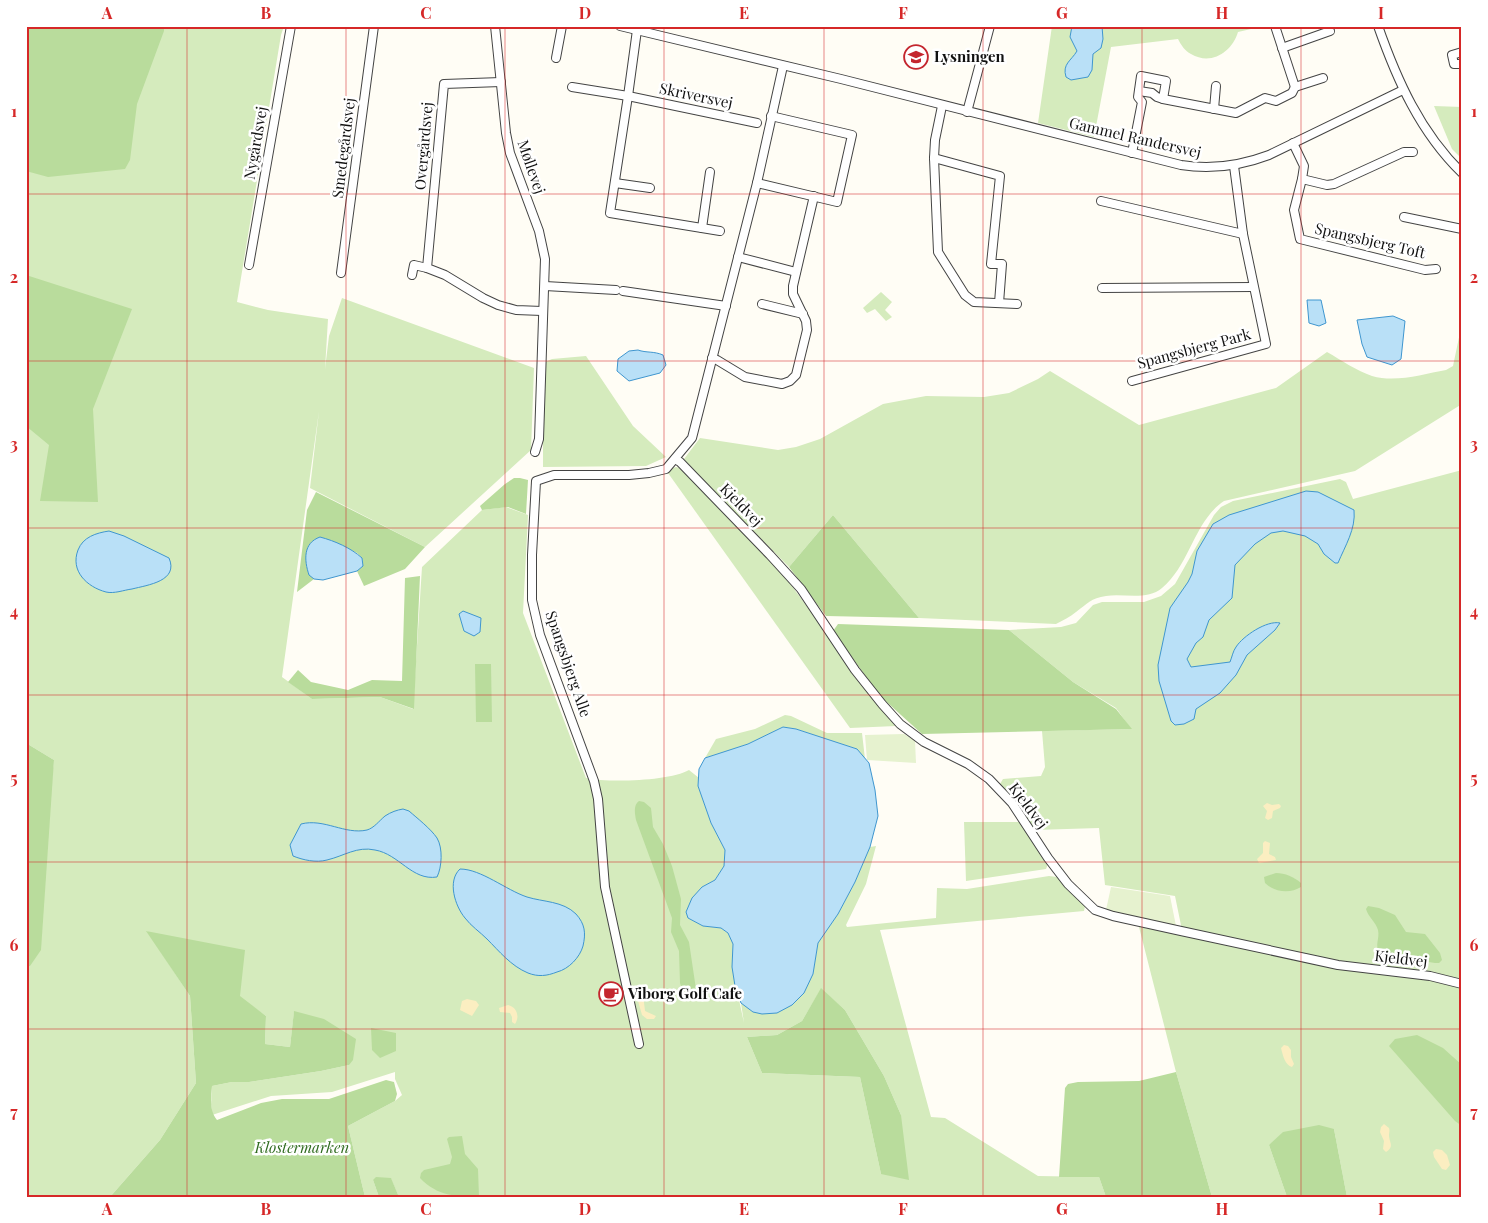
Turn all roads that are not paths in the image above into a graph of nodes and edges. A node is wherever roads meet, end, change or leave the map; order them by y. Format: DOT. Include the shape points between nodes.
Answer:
graph roads {
  1 [pos="291,26"];
  2 [pos="374,26"];
  3 [pos="495,26"];
  4 [pos="562,26"];
  5 [pos="620,26"];
  6 [pos="990,26"];
  7 [pos="1274,26"];
  8 [pos="1378,26"];
  9 [pos="636,30"];
  10 [pos="1330,32"];
  11 [pos="1282,48"];
  12 [pos="1462,52"];
  13 [pos="556,58"];
  14 [pos="1462,64"];
  15 [pos="783,66"];
  16 [pos="1323,78"];
  17 [pos="500,82"];
  18 [pos="1216,86"];
  19 [pos="572,87"];
  20 [pos="1295,87"];
  21 [pos="1403,90"];
  22 [pos="1139,91"];
  23 [pos="628,96"];
  24 [pos="1163,99"];
  25 [pos="942,106"];
  26 [pos="1214,109"];
  27 [pos="967,112"];
  28 [pos="771,116"];
  29 [pos="758,123"];
  30 [pos="1293,143"];
  31 [pos="1413,152"];
  32 [pos="1132,153"];
  33 [pos="934,158"];
  34 [pos="1234,166"];
  35 [pos="710,172"];
  36 [pos="1462,173"];
  37 [pos="1302,179"];
  38 [pos="615,183"];
  39 [pos="757,183"];
  40 [pos="650,188"];
  41 [pos="814,196"];
  42 [pos="1101,201"];
  43 [pos="1404,217"];
  44 [pos="702,228"];
  45 [pos="1462,229"];
  46 [pos="720,231"];
  47 [pos="1243,234"];
  48 [pos="738,257"];
  49 [pos="249,265"];
  50 [pos="427,268"];
  51 [pos="1436,269"];
  52 [pos="796,272"];
  53 [pos="341,273"];
  54 [pos="412,275"];
  55 [pos="545,286"];
  56 [pos="1254,287"];
  57 [pos="1102,288"];
  58 [pos="999,303"];
  59 [pos="762,304"];
  60 [pos="1018,304"];
  61 [pos="726,306"];
  62 [pos="542,312"];
  63 [pos="803,314"];
  64 [pos="712,358"];
  65 [pos="1132,380"];
  66 [pos="535,452"];
  67 [pos="675,459"];
  68 [pos="1462,984"];
  69 [pos="639,1044"];
  1 -- 49 [label="street, Nygårdsvej"];
  2 -- 53 [label="street, Smedegårdsvej"];
  3 -- 17 [label="street, Møllevej"];
  4 -- 13 [label="street"];
  5 -- 9 [label="street, Gammel Randersvej"];
  6 -- 27 [label="street"];
  7 -- 11 [label="street"];
  8 -- 21 [label="street"];
  9 -- 15 [label="street, Gammel Randersvej"];
  9 -- 23 [label="street"];
  10 -- 11 [label="street"];
  11 -- 20 [label="street"];
  12 -- 14 [label="street" via="1452,54 1454,64"];
  15 -- 25 [label="street, Gammel Randersvej"];
  15 -- 28 [label="street, Spangsbjerg Alle"];
  16 -- 20 [label="street"];
  17 -- 50 [label="street, Overgårdsvej" via="444,84"];
  17 -- 55 [label="street, Møllevej" via="510,153 539,231 545,259"];
  18 -- 26 [label="street"];
  19 -- 23 [label="street, Skriversvej"];
  20 -- 26 [label="street" via="1292,94 1276,101 1265,98 1236,113"];
  21 -- 30 [label="street, Gammel Randersvej"];
  21 -- 36 [label="street" via="1427,131"];
  22 -- 24 [label="street"];
  22 -- 24 [label="street" via="1141,76 1166,81"];
  22 -- 32 [label="street" via="1138,97 1142,102"];
  23 -- 29 [label="street, Skriversvej"];
  23 -- 38 [label="street"];
  24 -- 26 [label="street"];
  25 -- 27 [label="street, Gammel Randersvej"];
  25 -- 33 [label="street"];
  27 -- 32 [label="street, Gammel Randersvej"];
  28 -- 39 [label="street, Spangsbjerg Alle"];
  28 -- 41 [label="street" via="852,135 837,202"];
  30 -- 34 [label="street, Gammel Randersvej"];
  30 -- 37 [label="street, Spangsbjerg Toft" via="1304,166"];
  31 -- 37 [label="street" via="1404,152 1334,184"];
  32 -- 34 [label="street, Gammel Randersvej" via="1199,168"];
  33 -- 58 [label="street" via="938,252 965,295 974,302"];
  33 -- 58 [label="street" via="1000,176 991,264 1002,264"];
  34 -- 47 [label="street, Spangsbjerg Park"];
  35 -- 44 [label="street"];
  37 -- 51 [label="street, Spangsbjerg Toft" via="1294,210 1300,239 1425,270"];
  38 -- 40 [label="street"];
  38 -- 44 [label="street" via="610,214"];
  39 -- 41 [label="street"];
  39 -- 48 [label="street, Spangsbjerg Alle"];
  41 -- 52 [label="street"];
  42 -- 47 [label="street"];
  43 -- 45 [label="street"];
  44 -- 46 [label="street"];
  47 -- 56 [label="street, Spangsbjerg Park"];
  48 -- 52 [label="street"];
  48 -- 61 [label="street, Spangsbjerg Alle"];
  50 -- 54 [label="street" via="414,265"];
  50 -- 62 [label="street" via="498,305"];
  52 -- 63 [label="street" via="794,294"];
  55 -- 61 [label="street" via="620,290"];
  55 -- 62 [label="street, Møllevej"];
  56 -- 57 [label="street"];
  56 -- 65 [label="street, Spangsbjerg Park" via="1266,344"];
  58 -- 60 [label="street"];
  59 -- 63 [label="street"];
  61 -- 64 [label="street, Spangsbjerg Alle"];
  62 -- 66 [label="street, Møllevej" via="539,439"];
  63 -- 64 [label="street" via="806,330 796,375 790,381 782,384 745,377"];
  64 -- 67 [label="street, Spangsbjerg Alle" via="692,438"];
  67 -- 68 [label="street, Kjeldvej" via="801,590 855,670 900,724 924,742 968,764 989,779 1012,803 1068,884 1095,910 1338,965 1430,976"];
  67 -- 69 [label="street, Spangsbjerg Alle" via="666,468 649,473 629,476 554,475 536,481 532,600 540,635 594,781 605,887"];
}
